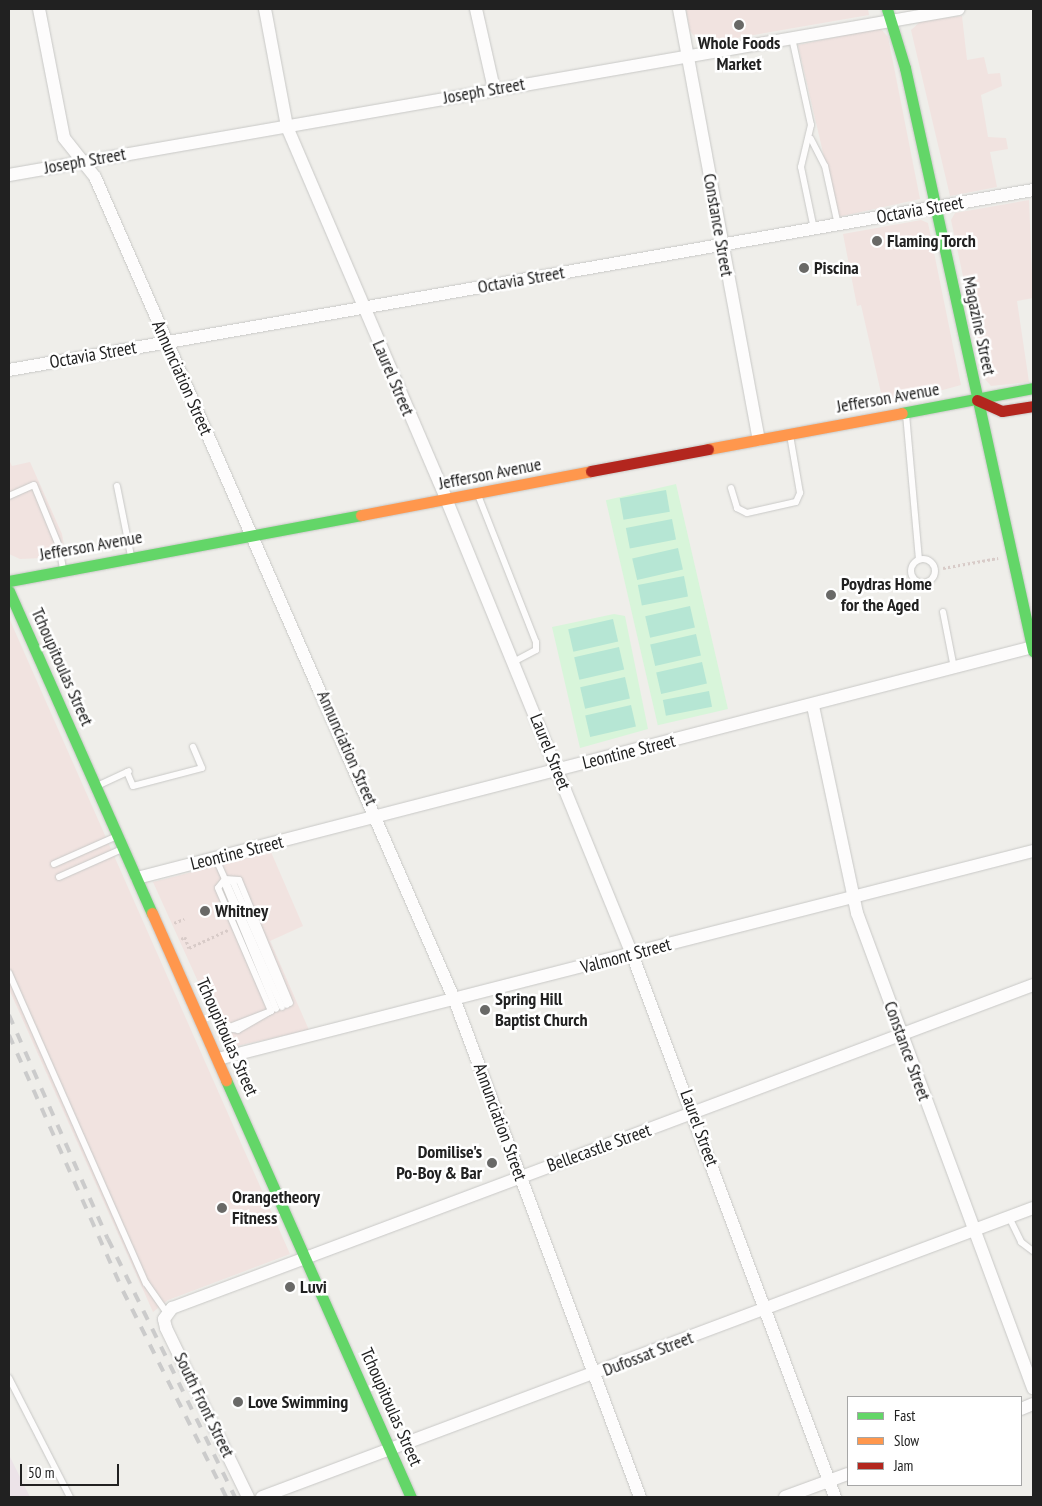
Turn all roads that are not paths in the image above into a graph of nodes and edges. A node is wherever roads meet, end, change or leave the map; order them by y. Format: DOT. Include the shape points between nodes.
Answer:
graph roads {
  1 [pos="39,9"];
  2 [pos="265,9"];
  3 [pos="476,9"];
  4 [pos="679,9"];
  5 [pos="887,9"];
  6 [pos="959,9"];
  7 [pos="890,22"];
  8 [pos="792,38"];
  9 [pos="687,56"];
  10 [pos="494,89"];
  11 [pos="287,127"];
  12 [pos="811,140"];
  13 [pos="84,162"];
  14 [pos="9,175"];
  15 [pos="1033,190"];
  16 [pos="935,207"];
  17 [pos="838,225"];
  18 [pos="814,229"];
  19 [pos="721,246"];
  20 [pos="363,308"];
  21 [pos="165,342"];
  22 [pos="9,370"];
  23 [pos="1033,388"];
  24 [pos="977,400"];
  25 [pos="1033,406"];
  26 [pos="906,413"];
  27 [pos="790,434"];
  28 [pos="759,440"];
  29 [pos="117,486"];
  30 [pos="731,488"];
  31 [pos="478,495"];
  32 [pos="9,496"];
  33 [pos="447,501"];
  34 [pos="253,534"];
  35 [pos="131,556"];
  36 [pos="919,559"];
  37 [pos="63,568"];
  38 [pos="9,581"];
  39 [pos="9,591"];
  40 [pos="943,612"];
  41 [pos="1033,648"];
  42 [pos="513,662"];
  43 [pos="954,668"];
  44 [pos="813,706"];
  45 [pos="193,746"];
  46 [pos="557,770"];
  47 [pos="96,786"];
  48 [pos="378,818"];
  49 [pos="118,836"];
  50 [pos="124,848"];
  51 [pos="1033,851"];
  52 [pos="216,858"];
  53 [pos="54,864"];
  54 [pos="59,877"];
  55 [pos="137,878"];
  56 [pos="225,879"];
  57 [pos="852,897"];
  58 [pos="632,954"];
  59 [pos="9,973"];
  60 [pos="1033,985"];
  61 [pos="456,1001"];
  62 [pos="281,1007"];
  63 [pos="226,1028"];
  64 [pos="900,1035"];
  65 [pos="218,1058"];
  66 [pos="693,1113"];
  67 [pos="520,1177"];
  68 [pos="1033,1208"];
  69 [pos="1009,1218"];
  70 [pos="972,1231"];
  71 [pos="1033,1251"];
  72 [pos="305,1256"];
  73 [pos="765,1309"];
  74 [pos="166,1312"];
  75 [pos="594,1374"];
  76 [pos="9,1378"];
  77 [pos="1033,1388"];
  78 [pos="390,1449"];
  79 [pos="847,1474"];
  80 [pos="829,1481"];
  81 [pos="70,1497"];
  82 [pos="248,1497"];
  83 [pos="262,1497"];
  84 [pos="411,1497"];
  85 [pos="640,1497"];
  86 [pos="786,1497"];
  87 [pos="835,1497"];
  1 -- 13 [label="street, Annunciation Street" via="64,138"];
  2 -- 11 [label="street, Laurel Street"];
  3 -- 10 [label="street"];
  4 -- 9 [label="street, Constance Street"];
  5 -- 7 [label="street, Magazine Street"];
  6 -- 7 [label="street, Joseph Street"];
  7 -- 8 [label="street, Joseph Street"];
  7 -- 16 [label="street, Magazine Street"];
  8 -- 9 [label="street, Joseph Street"];
  8 -- 12 [label="lane"];
  9 -- 10 [label="street, Joseph Street"];
  9 -- 19 [label="street, Constance Street"];
  10 -- 11 [label="street, Joseph Street"];
  11 -- 13 [label="street, Joseph Street"];
  11 -- 20 [label="street, Laurel Street"];
  12 -- 17 [label="lane" via="826,166"];
  12 -- 18 [label="lane" via="801,167"];
  13 -- 14 [label="street, Joseph Street"];
  13 -- 21 [label="street, Annunciation Street" via="95,177"];
  15 -- 16 [label="street, Octavia Street"];
  16 -- 17 [label="street, Octavia Street"];
  16 -- 24 [label="street, Magazine Street"];
  17 -- 18 [label="street, Octavia Street"];
  18 -- 19 [label="street, Octavia Street"];
  19 -- 20 [label="street, Octavia Street"];
  19 -- 28 [label="street, Constance Street"];
  20 -- 21 [label="street, Octavia Street"];
  20 -- 33 [label="street, Laurel Street"];
  21 -- 22 [label="street, Octavia Street"];
  21 -- 34 [label="street, Annunciation Street"];
  23 -- 24 [label="street, Jefferson Avenue"];
  24 -- 25 [label="street" via="1002,411"];
  24 -- 26 [label="street, Jefferson Avenue"];
  24 -- 41 [label="street, Magazine Street"];
  26 -- 27 [label="street, Jefferson Avenue"];
  26 -- 36 [label="lane"];
  27 -- 28 [label="street, Jefferson Avenue"];
  27 -- 30 [label="lane" via="800,493 796,502 747,513 738,508"];
  28 -- 31 [label="street, Jefferson Avenue"];
  29 -- 35 [label="lane"];
  31 -- 33 [label="street, Jefferson Avenue"];
  31 -- 42 [label="lane" via="536,650"];
  32 -- 37 [label="lane" via="34,485 59,546"];
  33 -- 34 [label="street, Jefferson Avenue"];
  33 -- 42 [label="street, Laurel Street"];
  34 -- 35 [label="street, Jefferson Avenue"];
  34 -- 48 [label="street, Annunciation Street"];
  35 -- 37 [label="street, Jefferson Avenue"];
  37 -- 38 [label="street, Jefferson Avenue"];
  39 -- 47 [label="street, Tchoupitoulas Street"];
  40 -- 43 [label="lane"];
  41 -- 43 [label="street, Leontine Street"];
  42 -- 46 [label="street, Laurel Street"];
  43 -- 44 [label="street, Leontine Street"];
  44 -- 46 [label="street, Leontine Street"];
  44 -- 57 [label="street, Constance Street"];
  45 -- 47 [label="lane" via="202,768 133,786 128,772"];
  46 -- 48 [label="street, Leontine Street"];
  46 -- 58 [label="street, Laurel Street"];
  47 -- 49 [label="street, Tchoupitoulas Street"];
  48 -- 52 [label="street, Leontine Street"];
  48 -- 61 [label="street, Annunciation Street"];
  49 -- 50 [label="street, Tchoupitoulas Street"];
  49 -- 53 [label="lane"];
  50 -- 54 [label="lane"];
  50 -- 55 [label="street, Tchoupitoulas Street"];
  51 -- 57 [label="street, Valmont Street"];
  52 -- 55 [label="street, Leontine Street"];
  52 -- 56 [label="lane"];
  55 -- 65 [label="street, Tchoupitoulas Street"];
  56 -- 62 [label="lane"];
  56 -- 62 [label="lane" via="218,888"];
  56 -- 62 [label="lane" via="239,880"];
  57 -- 58 [label="street, Valmont Street"];
  57 -- 64 [label="street, Constance Street"];
  58 -- 61 [label="street, Valmont Street"];
  58 -- 66 [label="street, Laurel Street"];
  59 -- 74 [label="lane" via="146,1282"];
  60 -- 64 [label="street, Bellecastle Street"];
  61 -- 65 [label="street, Valmont Street"];
  61 -- 67 [label="street, Annunciation Street"];
  62 -- 63 [label="lane"];
  64 -- 66 [label="street, Bellecastle Street"];
  64 -- 70 [label="street, Constance Street"];
  65 -- 72 [label="street, Tchoupitoulas Street"];
  66 -- 67 [label="street, Bellecastle Street"];
  66 -- 73 [label="street, Laurel Street"];
  67 -- 72 [label="street, Bellecastle Street"];
  67 -- 75 [label="street, Annunciation Street"];
  68 -- 69 [label="street, Dufossat Street"];
  69 -- 70 [label="street, Dufossat Street"];
  69 -- 71 [label="lane" via="1021,1242"];
  70 -- 73 [label="street, Dufossat Street"];
  70 -- 77 [label="street, Constance Street"];
  72 -- 74 [label="street, Bellecastle Street"];
  72 -- 78 [label="street, Tchoupitoulas Street"];
  73 -- 75 [label="street, Dufossat Street"];
  73 -- 80 [label="street, Laurel Street"];
  74 -- 82 [label="street, South Front Street" via="166,1328"];
  75 -- 78 [label="street, Dufossat Street"];
  75 -- 85 [label="street, Annunciation Street"];
  76 -- 81 [label="lane"];
  78 -- 83 [label="street, Dufossat Street"];
  78 -- 84 [label="street, Tchoupitoulas Street"];
  79 -- 80 [label="street"];
  80 -- 86 [label="street"];
  80 -- 87 [label="street, Laurel Street"];
}
